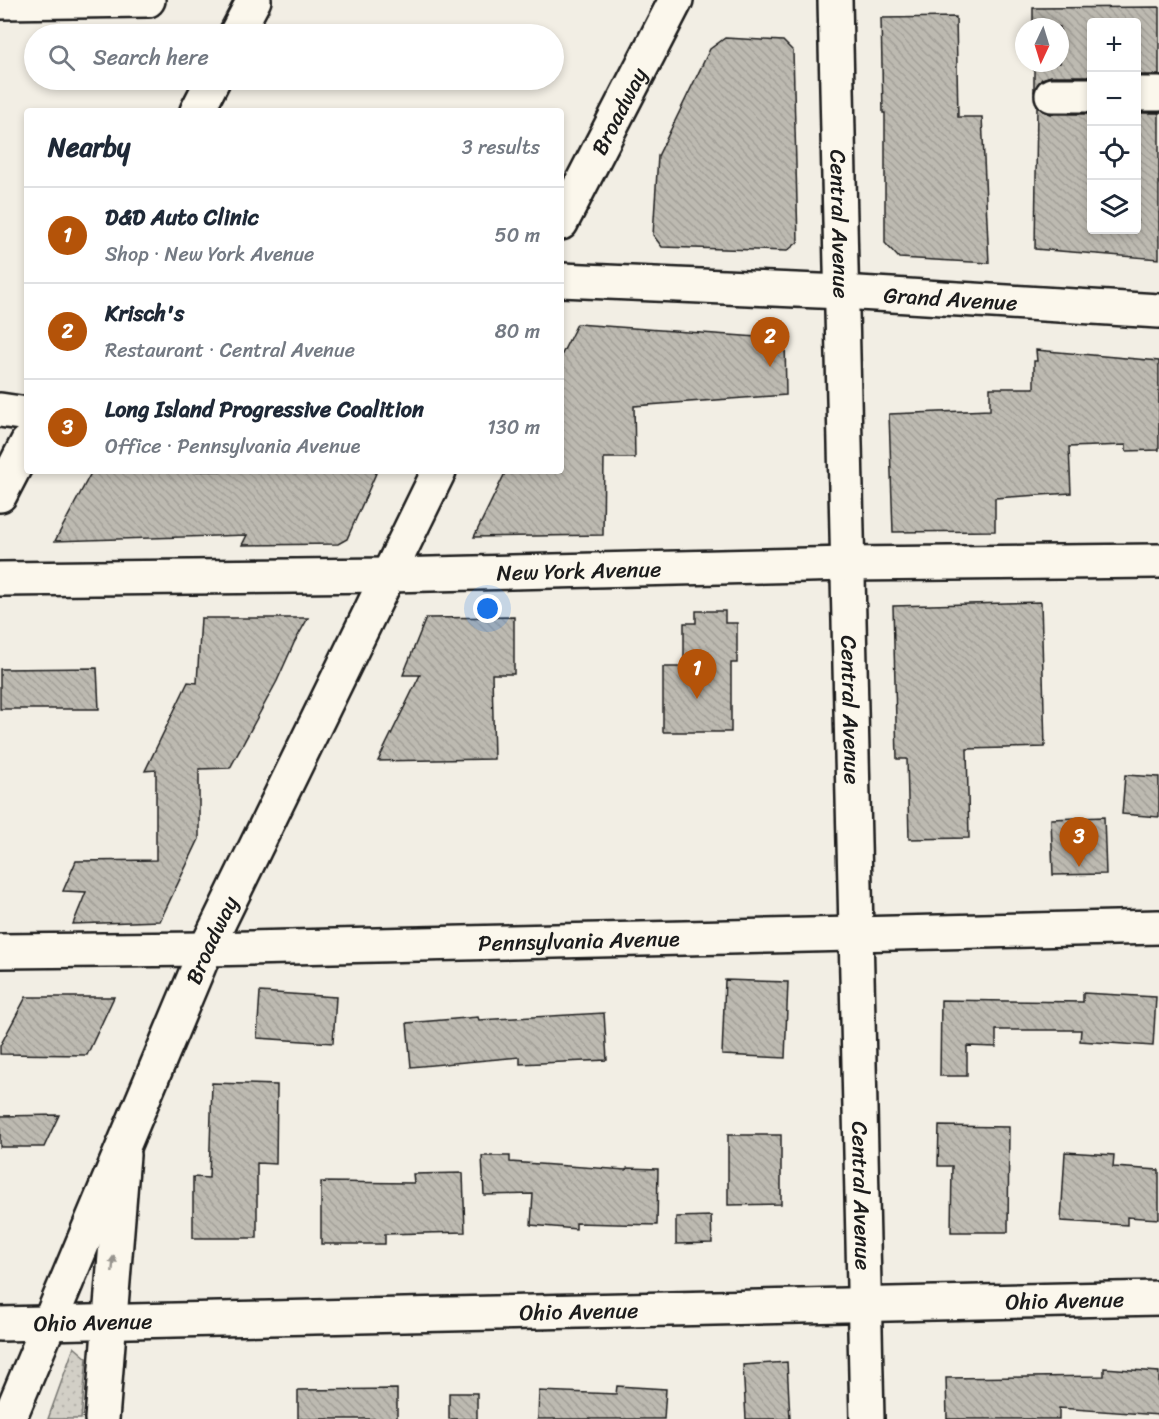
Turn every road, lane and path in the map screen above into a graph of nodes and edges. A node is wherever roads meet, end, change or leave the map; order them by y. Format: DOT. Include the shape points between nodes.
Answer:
graph roads {
  1 [pos="148,0"];
  2 [pos="254,0"];
  3 [pos="676,0"];
  4 [pos="835,0"];
  5 [pos="0,2"];
  6 [pos="242,24"];
  7 [pos="208,90"];
  8 [pos="1141,94"];
  9 [pos="1159,94"];
  10 [pos="1052,95"];
  11 [pos="1087,95"];
  12 [pos="199,108"];
  13 [pos="564,217"];
  14 [pos="564,279"];
  15 [pos="842,292"];
  16 [pos="1159,310"];
  17 [pos="0,410"];
  18 [pos="24,414"];
  19 [pos="24,449"];
  20 [pos="438,474"];
  21 [pos="0,495"];
  22 [pos="1159,561"];
  23 [pos="848,564"];
  24 [pos="389,574"];
  25 [pos="0,579"];
  26 [pos="1159,927"];
  27 [pos="856,933"];
  28 [pos="206,949"];
  29 [pos="0,951"];
  30 [pos="124,1146"];
  31 [pos="1159,1298"];
  32 [pos="865,1305"];
  33 [pos="49,1323"];
  34 [pos="108,1323"];
  35 [pos="0,1324"];
  36 [pos="9,1419"];
  37 [pos="102,1419"];
  38 [pos="867,1419"];
  1 -- 5 [label="street"];
  2 -- 6 [label="street"];
  3 -- 13 [label="street, Broadway"];
  4 -- 15 [label="street, Central Avenue"];
  7 -- 12 [label="street"];
  8 -- 9 [label="street"];
  10 -- 11 [label="street"];
  14 -- 15 [label="street, Grand Avenue"];
  15 -- 16 [label="street, Grand Avenue"];
  15 -- 23 [label="street, Central Avenue"];
  17 -- 18 [label="street"];
  19 -- 21 [label="street"];
  20 -- 24 [label="street, Broadway"];
  22 -- 23 [label="street, New York Avenue"];
  23 -- 24 [label="street, New York Avenue"];
  23 -- 27 [label="street, Central Avenue"];
  24 -- 25 [label="street, New York Avenue"];
  24 -- 28 [label="street, Broadway"];
  26 -- 27 [label="street, Pennsylvania Avenue"];
  27 -- 28 [label="street, Pennsylvania Avenue"];
  27 -- 32 [label="street, Central Avenue"];
  28 -- 29 [label="street, Pennsylvania Avenue"];
  28 -- 30 [label="street, Broadway"];
  30 -- 33 [label="street, Broadway"];
  34 -- 30 [label="street, one-way"];
  31 -- 32 [label="street, Ohio Avenue"];
  32 -- 34 [label="street, Ohio Avenue"];
  32 -- 38 [label="street, Central Avenue"];
  33 -- 34 [label="street, Ohio Avenue"];
  33 -- 35 [label="street, Ohio Avenue"];
  33 -- 36 [label="street, Broadway"];
  34 -- 37 [label="street"];
}
